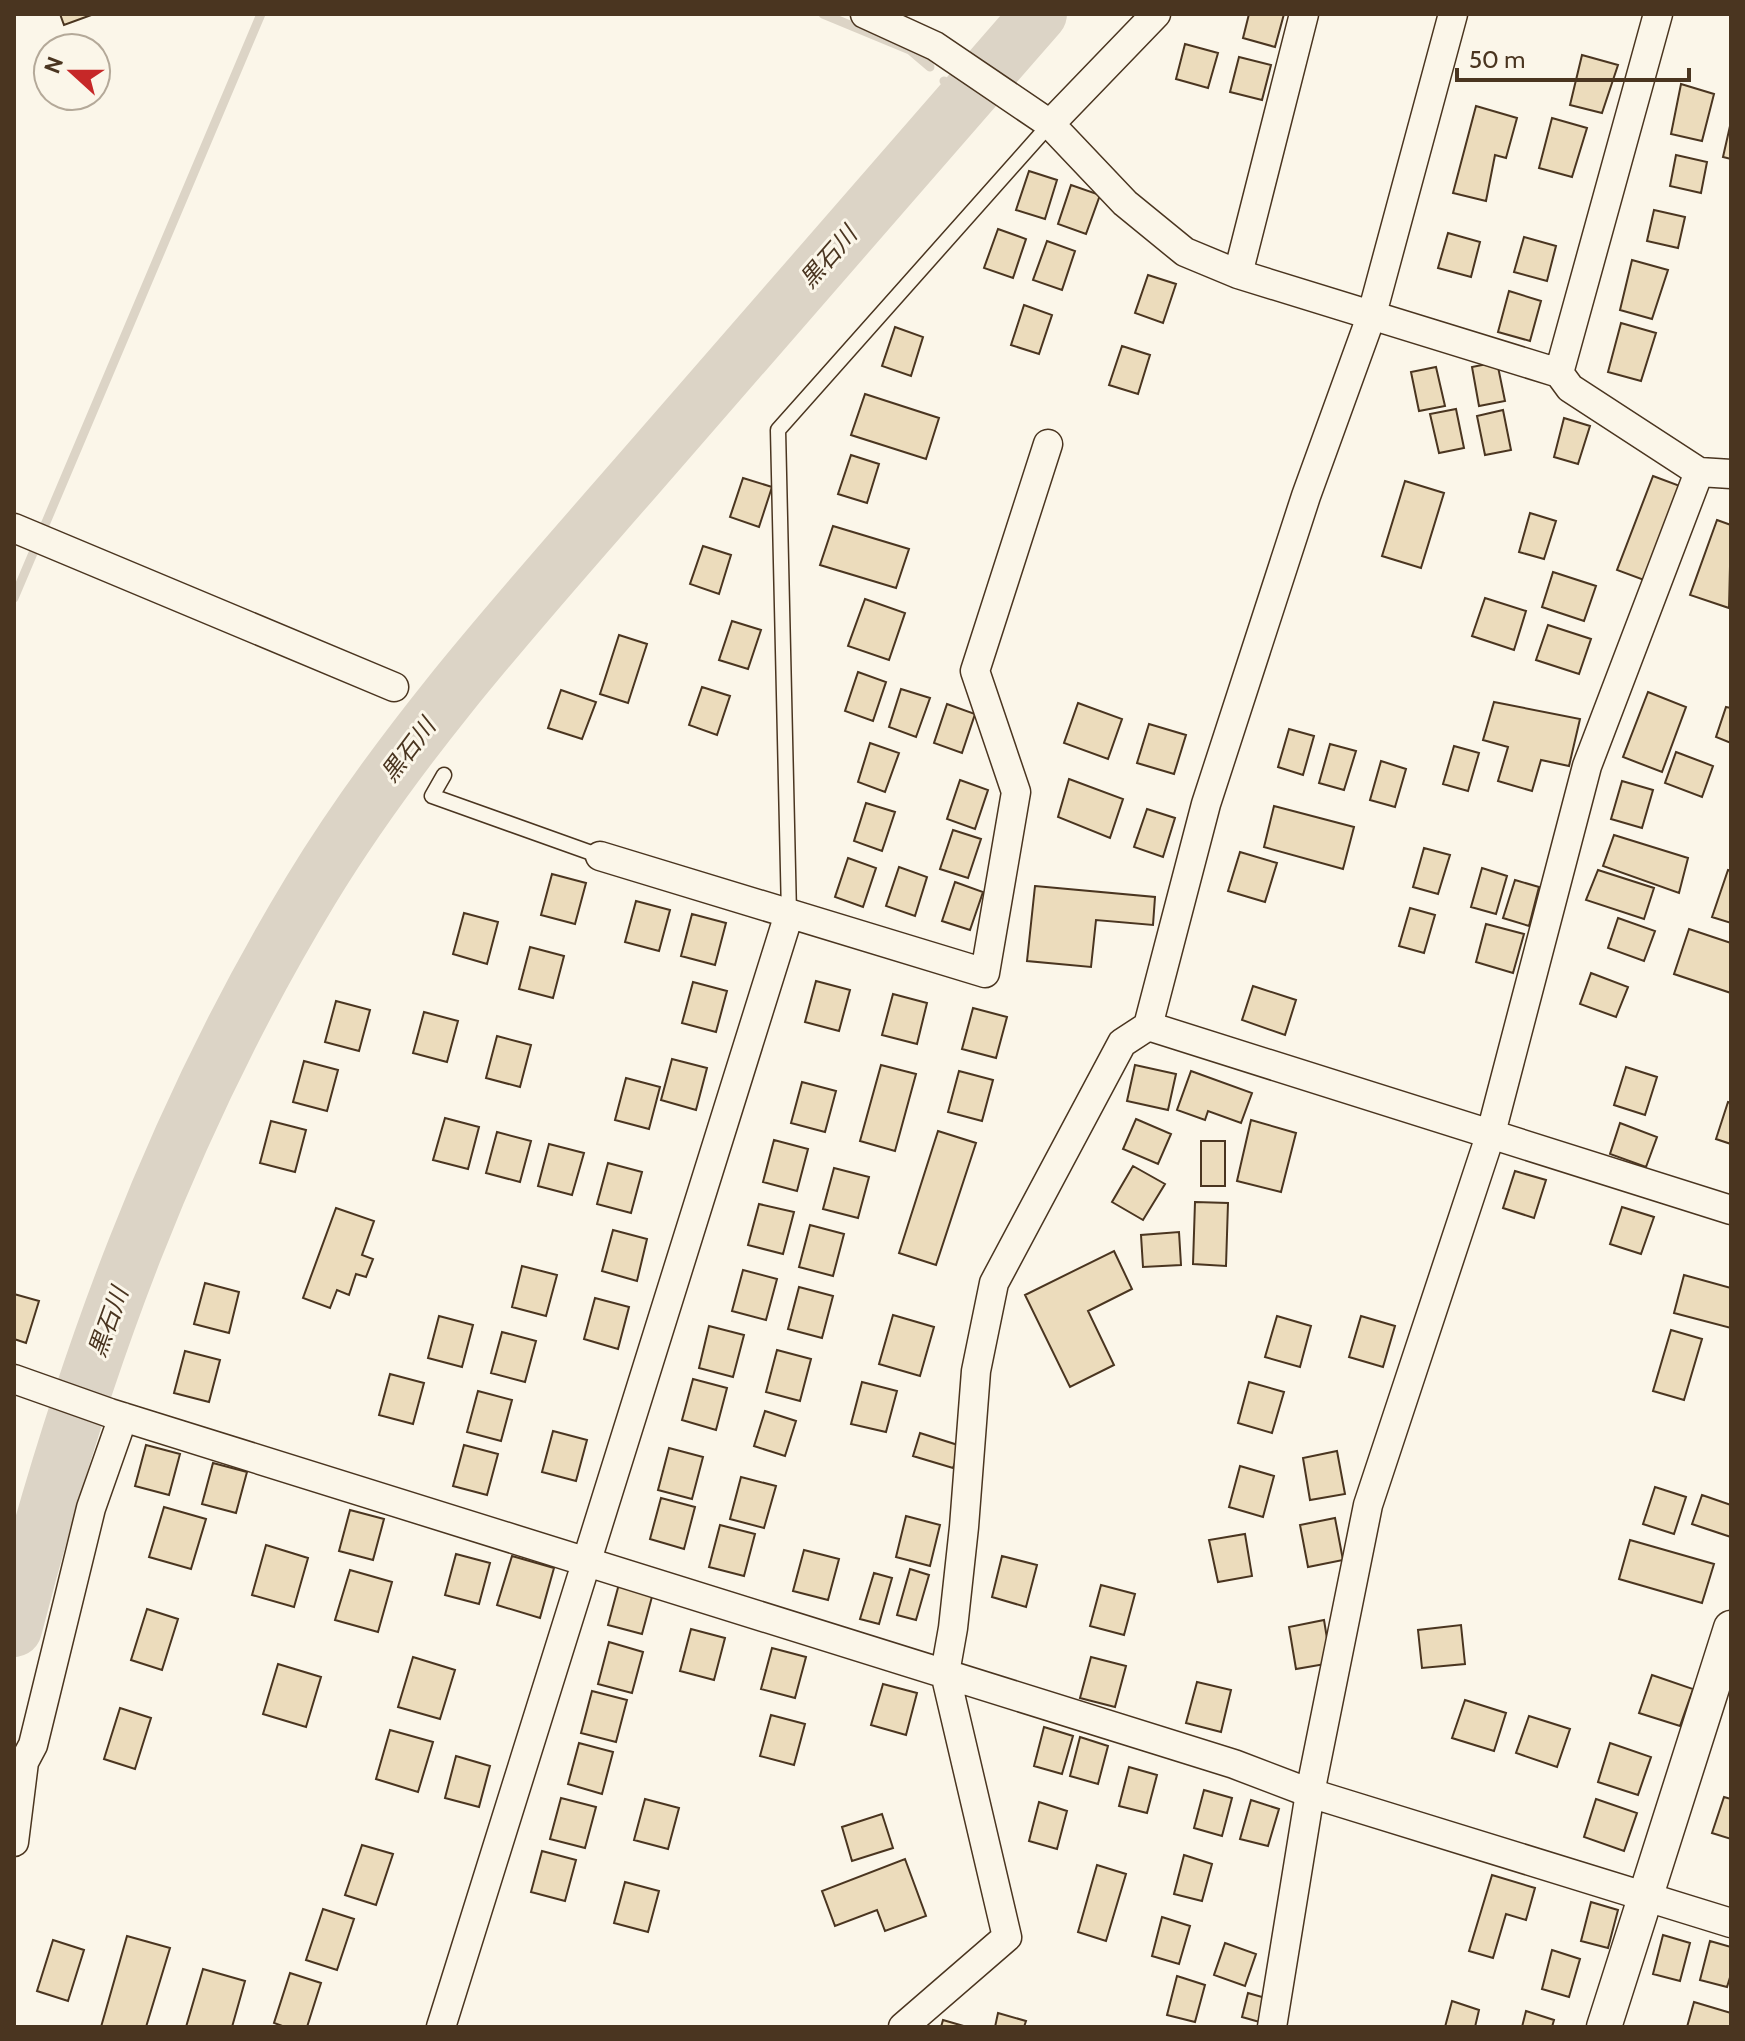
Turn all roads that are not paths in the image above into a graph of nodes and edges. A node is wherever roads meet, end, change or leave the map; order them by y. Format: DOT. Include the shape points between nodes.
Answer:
graph roads {
  1 [pos="865,14"];
  2 [pos="1156,14"];
  3 [pos="1304,14"];
  4 [pos="1453,14"];
  5 [pos="1658,14"];
  6 [pos="1050,124"];
  7 [pos="1238,274"];
  8 [pos="1372,314"];
  9 [pos="1559,373"];
  10 [pos="1048,444"];
  11 [pos="1699,472"];
  12 [pos="1731,474"];
  13 [pos="31,536"];
  14 [pos="394,687"];
  15 [pos="444,775"];
  16 [pos="600,856"];
  17 [pos="789,914"];
  18 [pos="1148,1026"];
  19 [pos="1491,1133"];
  20 [pos="1731,1210"];
  21 [pos="23,1382"];
  22 [pos="116,1415"];
  23 [pos="587,1560"];
  24 [pos="1731,1628"];
  25 [pos="945,1673"];
  26 [pos="1310,1793"];
  27 [pos="14,1842"];
  28 [pos="1645,1896"];
  29 [pos="1731,1923"];
  30 [pos="441,2027"];
  31 [pos="903,2027"];
  32 [pos="1272,2027"];
  33 [pos="1604,2027"];
  1 -- 6 [label="street" via="935,46"];
  2 -- 6 [label="street"];
  3 -- 7 [label="street"];
  4 -- 8 [label="street"];
  5 -- 9 [label="street"];
  6 -- 7 [label="street" via="1125,203 1185,252"];
  6 -- 17 [label="lane" via="778,430"];
  7 -- 8 [label="street"];
  8 -- 9 [label="street"];
  8 -- 18 [label="street" via="1306,496 1206,804"];
  9 -- 11 [label="street" via="1570,388"];
  10 -- 17 [label="street" via="975,671 1016,792 985,973"];
  11 -- 12 [label="street"];
  11 -- 19 [label="street" via="1587,766"];
  13 -- 14 [label="street"];
  15 -- 16 [label="lane" via="432,796"];
  16 -- 17 [label="street"];
  17 -- 23 [label="street"];
  18 -- 19 [label="street"];
  18 -- 25 [label="street" via="1122,1043 994,1283 976,1371"];
  19 -- 20 [label="street"];
  19 -- 26 [label="street" via="1368,1505"];
  21 -- 22 [label="street"];
  22 -- 23 [label="street"];
  22 -- 27 [label="street" via="33,1745 24,1762"];
  23 -- 25 [label="street"];
  23 -- 30 [label="street"];
  24 -- 28 [label="street"];
  25 -- 26 [label="street"];
  25 -- 31 [label="street" via="1007,1937"];
  26 -- 28 [label="street"];
  26 -- 32 [label="street"];
  28 -- 29 [label="street"];
  28 -- 33 [label="street"];
}
